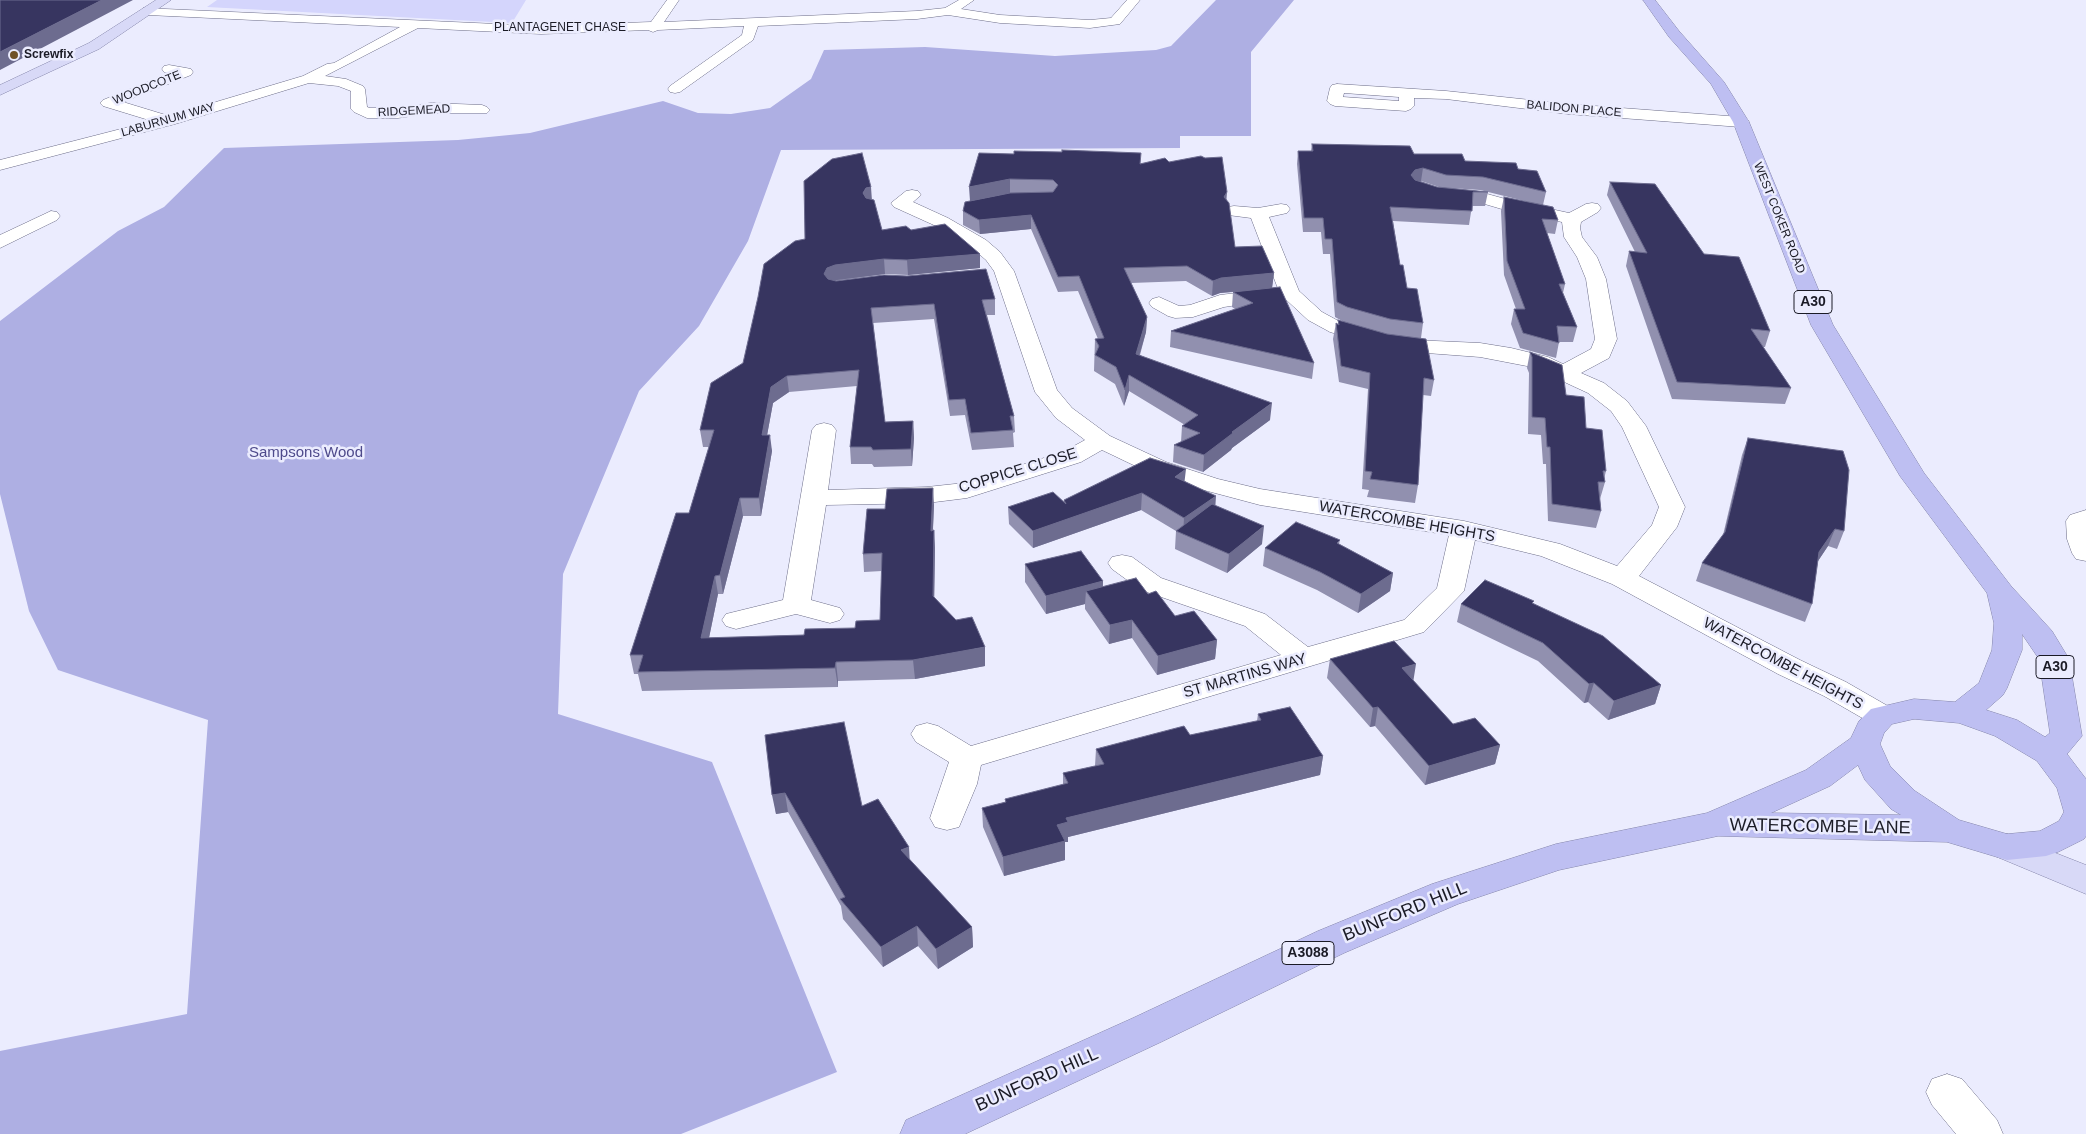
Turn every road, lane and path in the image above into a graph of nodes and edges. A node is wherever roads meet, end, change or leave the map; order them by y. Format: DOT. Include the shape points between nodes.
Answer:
graph roads {
  1 [pos="165,0"];
  2 [pos="673,0"];
  3 [pos="968,0"];
  4 [pos="1134,0"];
  5 [pos="1649,0"];
  6 [pos="148,11"];
  7 [pos="948,11"];
  8 [pos="752,22"];
  9 [pos="416,24"];
  10 [pos="653,28"];
  11 [pos="169,69"];
  12 [pos="308,79"];
  13 [pos="675,89"];
  14 [pos="0,92"];
  15 [pos="1407,93"];
  16 [pos="482,110"];
  17 [pos="169,121"];
  18 [pos="1741,122"];
  19 [pos="0,165"];
  20 [pos="1437,198"];
  21 [pos="898,201"];
  22 [pos="1592,208"];
  23 [pos="1281,210"];
  24 [pos="1234,211"];
  25 [pos="1258,213"];
  26 [pos="51,216"];
  27 [pos="1572,219"];
  28 [pos="0,242"];
  29 [pos="1290,294"];
  30 [pos="1168,313"];
  31 [pos="1564,373"];
  32 [pos="824,430"];
  33 [pos="1101,442"];
  34 [pos="814,498"];
  35 [pos="2082,520"];
  36 [pos="1464,529"];
  37 [pos="2086,553"];
  38 [pos="1122,563"];
  39 [pos="1622,578"];
  40 [pos="2000,592"];
  41 [pos="796,605"];
  42 [pos="830,614"];
  43 [pos="736,620"];
  44 [pos="1304,659"];
  45 [pos="1962,713"];
  46 [pos="1882,716"];
  47 [pos="927,734"];
  48 [pos="1864,744"];
  49 [pos="2048,753"];
  50 [pos="968,758"];
  51 [pos="2084,814"];
  52 [pos="947,818"];
  53 [pos="1714,824"];
  54 [pos="1947,829"];
  55 [pos="2007,847"];
  56 [pos="2086,880"];
  57 [pos="1948,1092"];
  58 [pos="921,1134"];
  59 [pos="1982,1134"];
  1 -- 6 [label="main road"];
  2 -- 10 [label="street"];
  3 -- 7 [label="street, PLANTAGENET CHASE"];
  4 -- 7 [label="street" via="1115,22 1090,24 1000,19"];
  5 -- 18 [label="highway, WEST COKER ROAD / A30" via="1717,82"];
  6 -- 9 [label="street, PLANTAGENET CHASE"];
  6 -- 14 [label="main road" via="87,50"];
  7 -- 8 [label="street, PLANTAGENET CHASE"];
  8 -- 10 [label="street, PLANTAGENET CHASE"];
  8 -- 13 [label="street" via="748,36"];
  9 -- 10 [label="street, PLANTAGENET CHASE" via="540,30"];
  9 -- 12 [label="street, LABURNUM WAY"];
  11 -- 17 [label="street, WOODCOTE" via="193,73 108,103"];
  12 -- 16 [label="street, RIDGEMEAD" via="341,82 358,89 358,109 368,113 431,108"];
  12 -- 17 [label="street, LABURNUM WAY"];
  15 -- 18 [label="street, BALIDON PLACE"];
  17 -- 19 [label="street, LABURNUM WAY"];
  18 -- 40 [label="highway, WEST COKER ROAD / A30" via="1822,325 1913,476"];
  20 -- 27 [label="street" via="1480,198"];
  21 -- 33 [label="street, WATERCOMBE HEIGHTS" via="942,214 993,256 996,275 1015,299 1046,392 1064,413"];
  22 -- 27 [label="street"];
  23 -- 25 [label="street"];
  24 -- 25 [label="street"];
  25 -- 29 [label="street"];
  26 -- 28 [label="street"];
  27 -- 31 [label="street" via="1573,237 1587,257 1596,279 1606,339 1601,352"];
  29 -- 30 [label="street" via="1238,298 1193,311"];
  29 -- 31 [label="street" via="1315,316 1359,335 1413,346 1511,355 1540,362"];
  31 -- 39 [label="street" via="1596,388 1619,406 1634,426 1672,508 1664,527"];
  32 -- 34 [label="street"];
  33 -- 34 [label="street, COPPICE CLOSE" via="1072,457 967,490 927,495"];
  33 -- 36 [label="street, WATERCOMBE HEIGHTS" via="1157,467 1260,497"];
  34 -- 41 [label="street"];
  35 -- 37 [label="street" via="2080,539"];
  36 -- 39 [label="street, WATERCOMBE HEIGHTS" via="1550,550"];
  36 -- 44 [label="street, ST MARTINS WAY" via="1450,591 1414,626"];
  38 -- 44 [label="street" via="1151,584 1256,620"];
  39 -- 46 [label="street, WATERCOMBE HEIGHTS"];
  40 -- 45 [label="highway, WEST COKER ROAD / A30" via="2008,623 2007,650 1992,688"];
  40 -- 49 [label="highway, WEST COKER ROAD / A30" via="2042,638 2054,659 2066,736"];
  41 -- 42 [label="street"];
  41 -- 43 [label="street"];
  44 -- 50 [label="street, ST MARTINS WAY"];
  45 -- 46 [label="highway" via="1914,709"];
  45 -- 49 [label="highway" via="2006,728"];
  46 -- 48 [label="highway" via="1870,729"];
  47 -- 50 [label="street"];
  48 -- 53 [label="highway, WATERCOMBE LANE" via="1818,778"];
  48 -- 54 [label="highway" via="1877,772 1903,800"];
  49 -- 51 [label="highway" via="2073,785"];
  50 -- 52 [label="street"];
  51 -- 55 [label="highway" via="2072,830 2046,843"];
  53 -- 54 [label="highway, WATERCOMBE LANE"];
  53 -- 58 [label="highway, BUNFORD HILL / A3088" via="1556,856 1445,894 1331,942"];
  54 -- 55 [label="highway"];
  55 -- 56 [label="main road"];
  57 -- 59 [label="street"];
}
